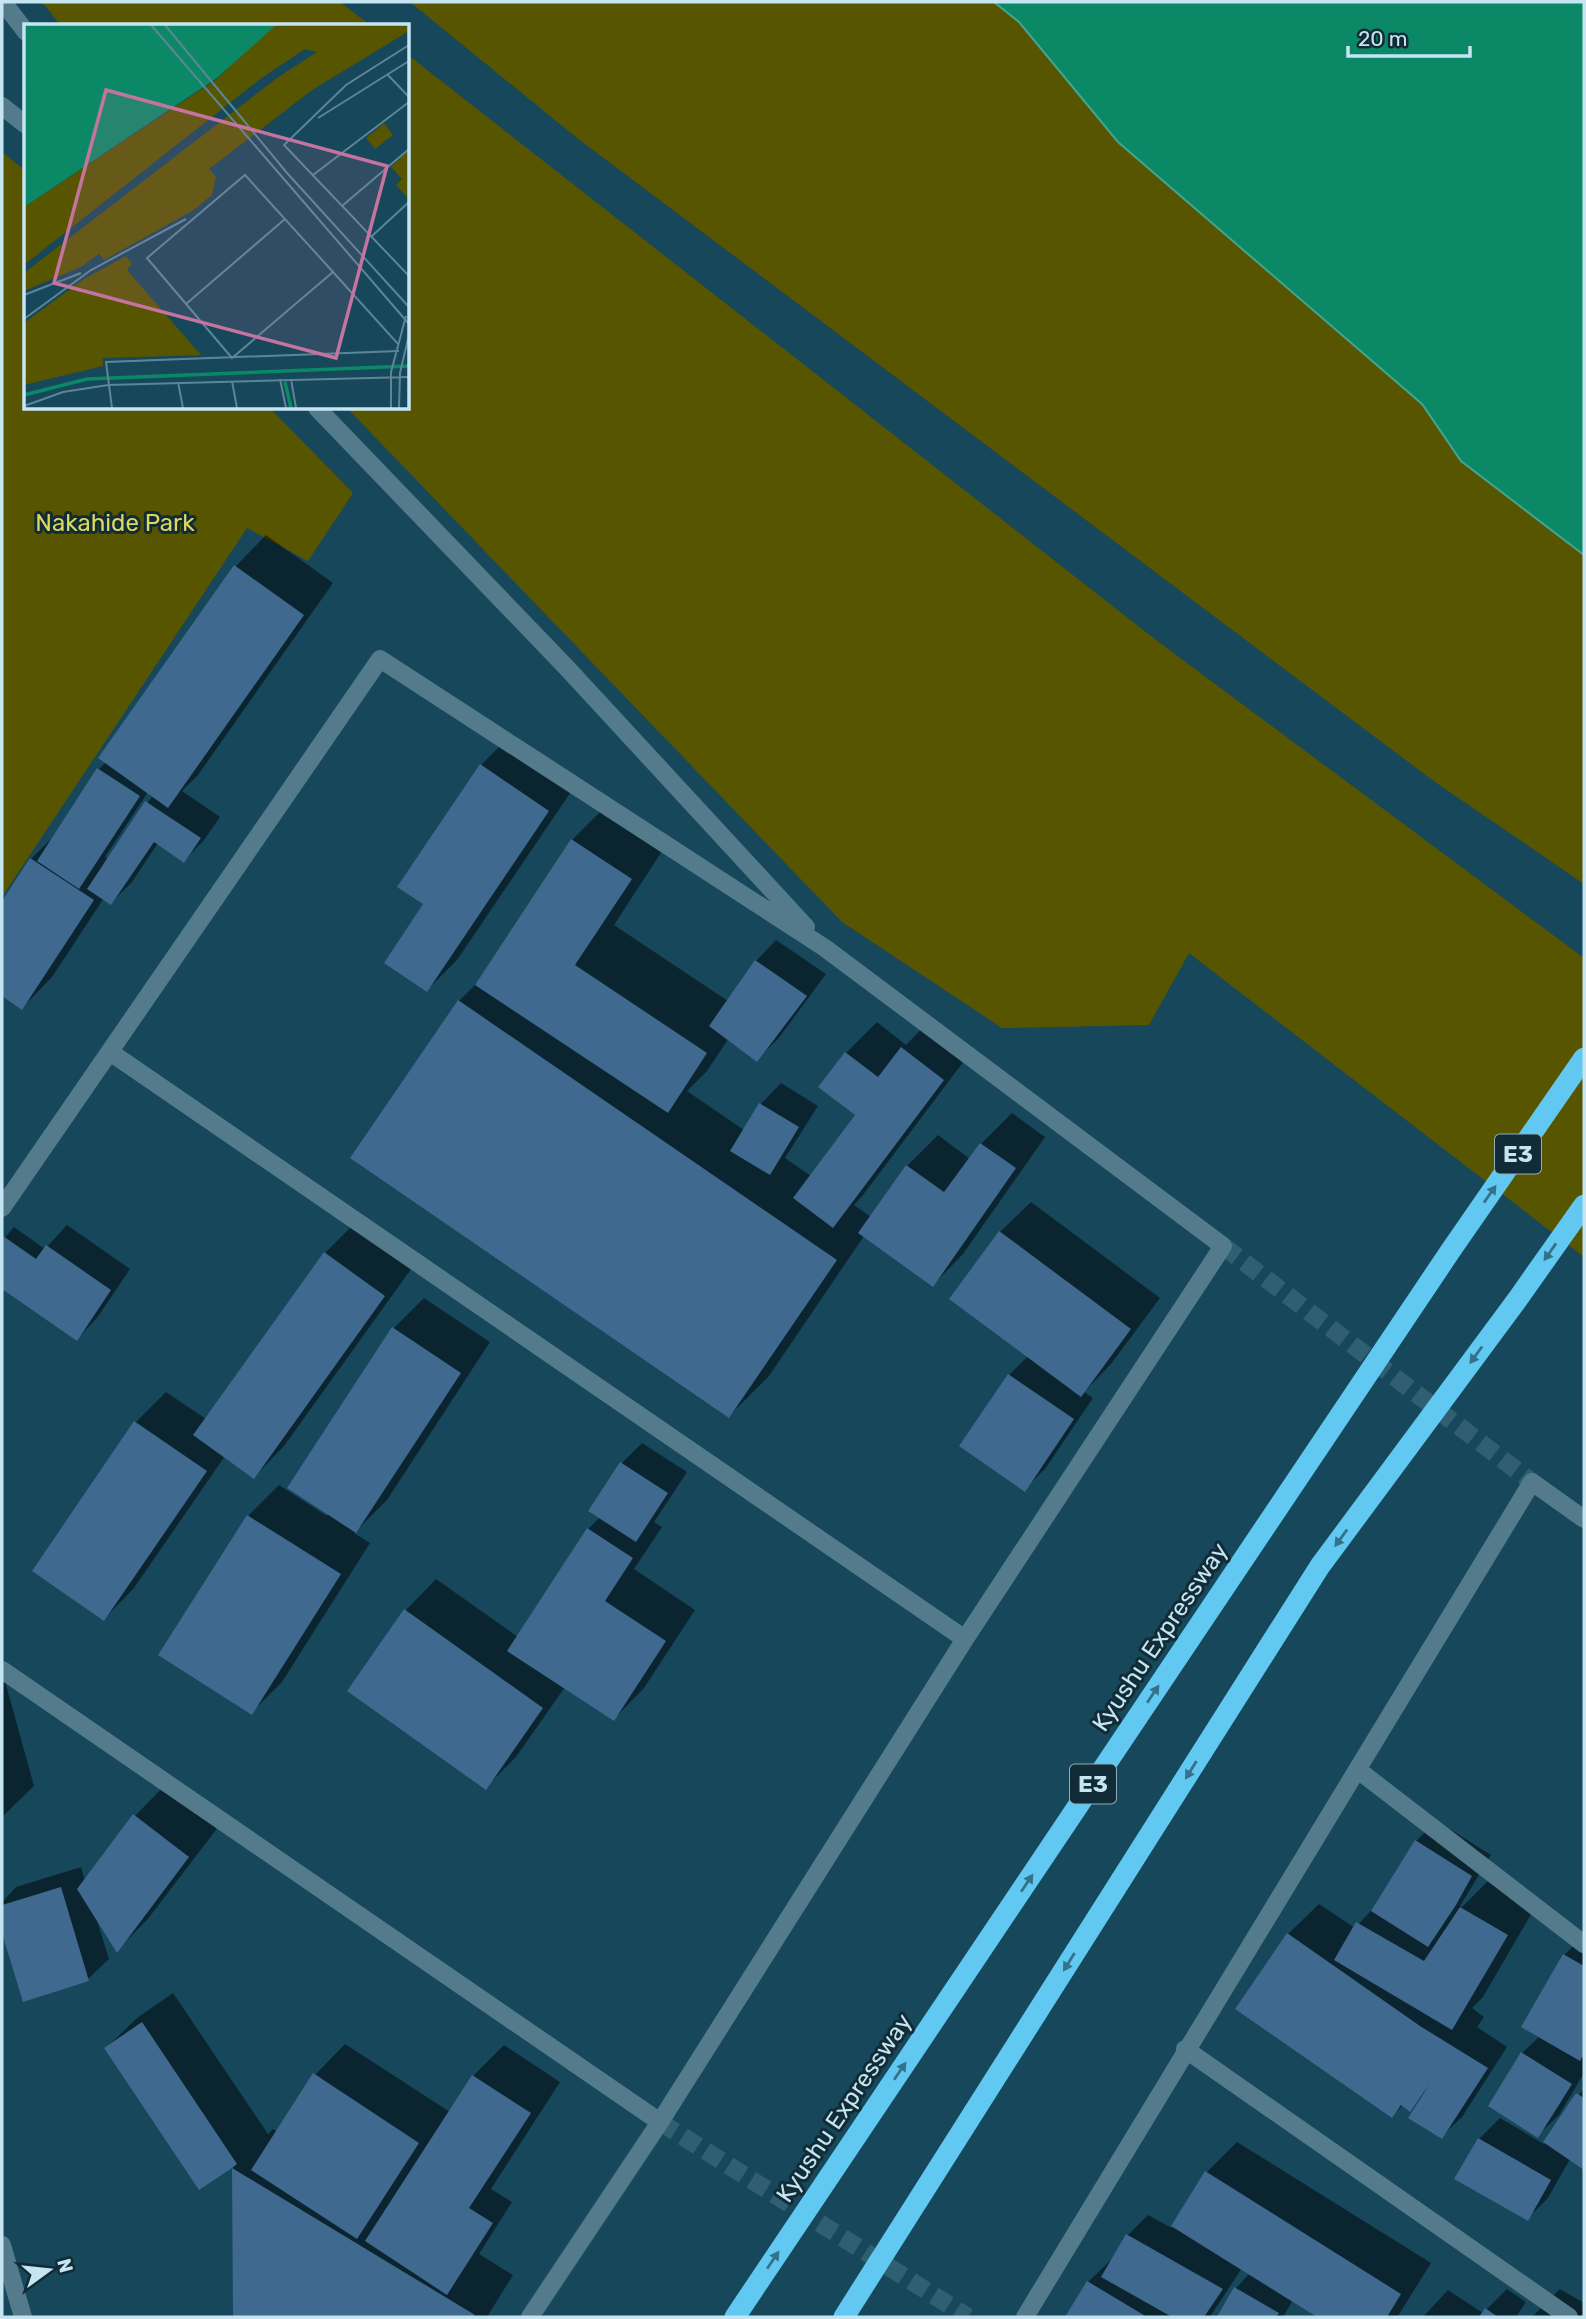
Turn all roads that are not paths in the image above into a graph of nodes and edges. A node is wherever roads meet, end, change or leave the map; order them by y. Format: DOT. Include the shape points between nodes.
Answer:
graph roads {
  1 [pos="3,2"];
  2 [pos="24,29"];
  3 [pos="2,106"];
  4 [pos="24,123"];
  5 [pos="319,410"];
  6 [pos="825,948"];
  7 [pos="110,1052"];
  8 [pos="1584,1058"];
  9 [pos="1584,1205"];
  10 [pos="2,1208"];
  11 [pos="1584,1519"];
  12 [pos="965,1639"];
  13 [pos="2,1670"];
  14 [pos="1358,1770"];
  15 [pos="1584,1944"];
  16 [pos="1185,2049"];
  17 [pos="660,2122"];
  18 [pos="2,2245"];
  19 [pos="23,2317"];
  20 [pos="530,2317"];
  21 [pos="735,2317"];
  22 [pos="844,2317"];
  23 [pos="1025,2317"];
  24 [pos="1569,2317"];
  1 -- 2 [label="street"];
  3 -- 4 [label="street"];
  5 -- 6 [label="street" via="568,668"];
  6 -- 7 [label="street" via="380,659"];
  6 -- 12 [label="street" via="1223,1246"];
  7 -- 10 [label="street"];
  7 -- 12 [label="street"];
  21 -- 8 [label="highway, Kyushu Expressway / E3, one-way"];
  9 -- 22 [label="highway, one-way" via="1320,1566"];
  11 -- 14 [label="street" via="1531,1482"];
  12 -- 17 [label="street"];
  13 -- 17 [label="street"];
  14 -- 15 [label="street"];
  14 -- 16 [label="street"];
  16 -- 23 [label="street"];
  16 -- 24 [label="street"];
  17 -- 20 [label="street"];
  18 -- 19 [label="street"];
}
